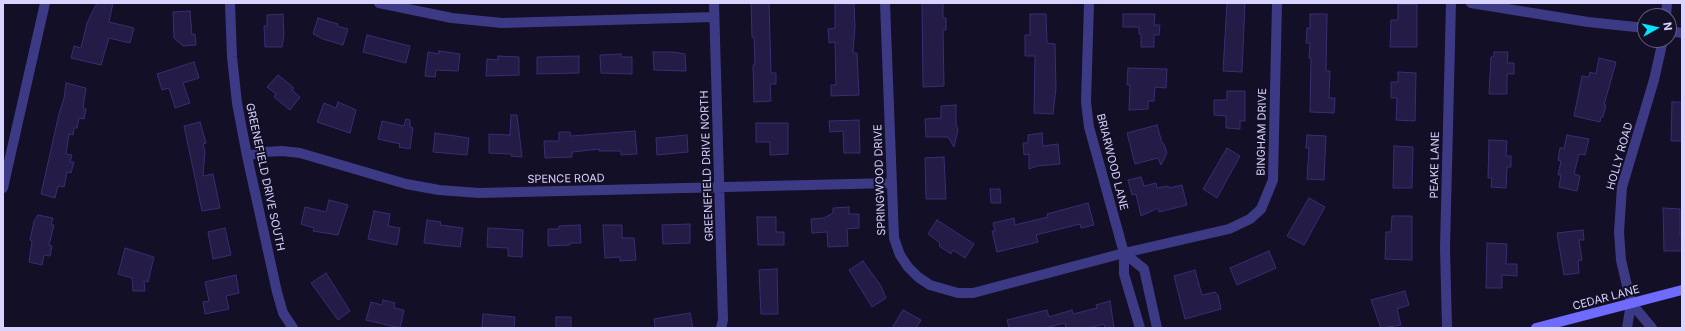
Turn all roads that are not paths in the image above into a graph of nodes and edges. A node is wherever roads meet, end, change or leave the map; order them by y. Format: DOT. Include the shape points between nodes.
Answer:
graph roads {
  1 [pos="45,3"];
  2 [pos="230,3"];
  3 [pos="379,3"];
  4 [pos="714,3"];
  5 [pos="885,3"];
  6 [pos="1089,3"];
  7 [pos="1277,3"];
  8 [pos="1450,3"];
  9 [pos="1471,3"];
  10 [pos="714,17"];
  11 [pos="1637,27"];
  12 [pos="1661,48"];
  13 [pos="247,156"];
  14 [pos="891,183"];
  15 [pos="3,188"];
  16 [pos="719,188"];
  17 [pos="1124,253"];
  18 [pos="1682,290"];
  19 [pos="1631,303"];
  20 [pos="293,328"];
  21 [pos="721,328"];
  22 [pos="1140,328"];
  23 [pos="1156,328"];
  24 [pos="1447,328"];
  25 [pos="1536,328"];
  26 [pos="1627,328"];
  27 [pos="1652,328"];
  1 -- 15 [label="street"];
  2 -- 13 [label="street, GREENEFIELD DRIVE SOUTH" via="237,103"];
  3 -- 10 [label="street" via="452,18 502,23"];
  4 -- 10 [label="street, GREENEFIELD DRIVE NORTH"];
  5 -- 14 [label="street, SPRINGWOOD DRIVE"];
  6 -- 17 [label="street, BRIARWOOD LANE" via="1086,102 1089,127"];
  7 -- 17 [label="street, BINGHAM DRIVE" via="1273,180 1261,209 1250,219 1228,229"];
  8 -- 24 [label="street, PEAKE LANE" via="1445,248"];
  9 -- 11 [label="street" via="1580,21"];
  10 -- 16 [label="street, GREENEFIELD DRIVE NORTH"];
  12 -- 19 [label="street, HOLLY ROAD" via="1622,187 1619,232 1621,260"];
  13 -- 16 [label="street, SPENCE ROAD" via="270,151 300,153 406,184 479,193"];
  13 -- 20 [label="street, GREENEFIELD DRIVE SOUTH" via="276,292 283,312"];
  14 -- 16 [label="street, SPENCE ROAD"];
  14 -- 17 [label="street, SPRINGWOOD DRIVE" via="894,238 900,255 918,277 930,286 944,291 958,294 973,293"];
  16 -- 21 [label="street, GREENEFIELD DRIVE NORTH" via="723,320"];
  17 -- 22 [label="street, BRIARWOOD LANE" via="1124,274"];
  17 -- 23 [label="street" via="1144,268"];
  18 -- 19 [label="main road, CEDAR LANE"];
  19 -- 25 [label="main road, CEDAR LANE"];
  19 -- 26 [label="street, HOLLY ROAD"];
  19 -- 27 [label="street, HOLLY ROAD"];
}
